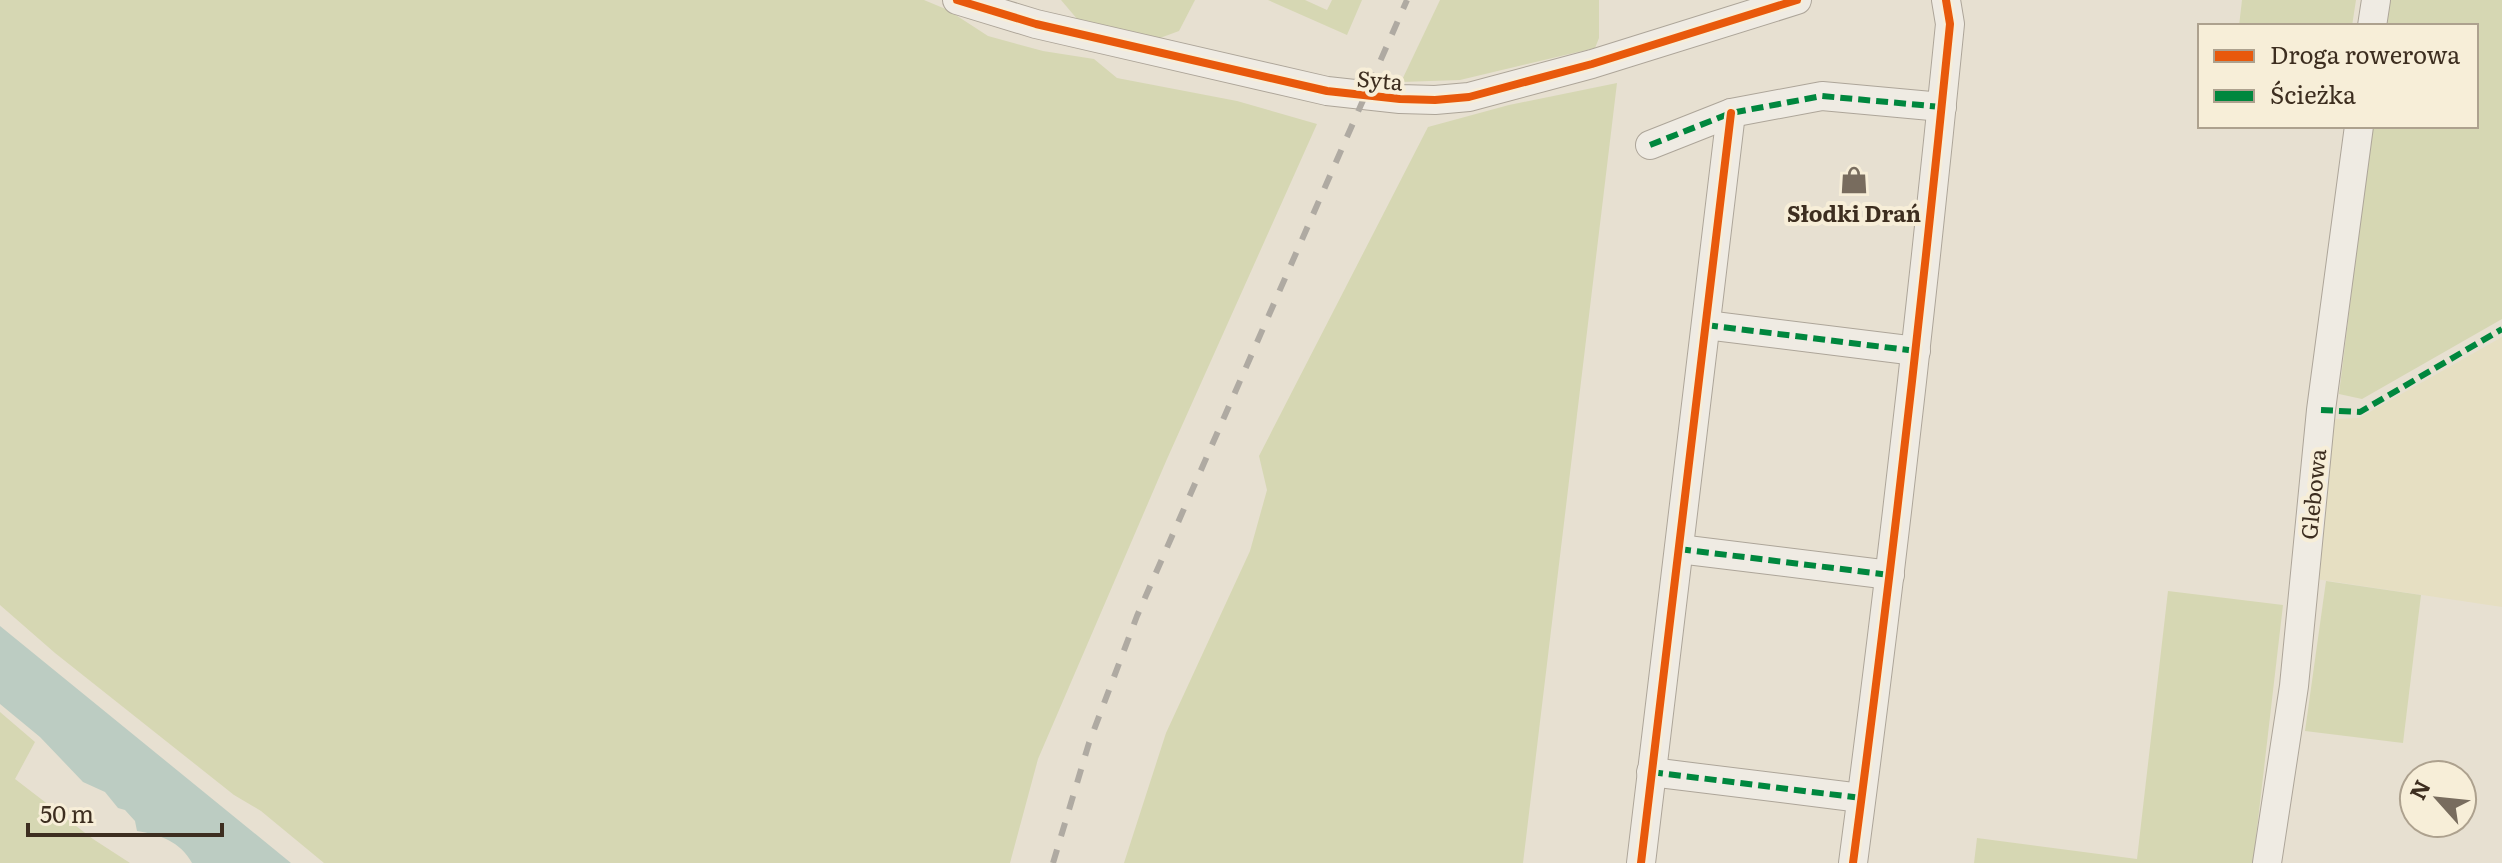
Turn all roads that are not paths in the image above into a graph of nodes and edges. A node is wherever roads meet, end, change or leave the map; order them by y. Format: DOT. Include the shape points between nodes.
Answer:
graph roads {
  1 [pos="957,0"];
  2 [pos="1797,0"];
  3 [pos="1946,0"];
  4 [pos="2376,0"];
  5 [pos="2372,24"];
  6 [pos="1942,107"];
  7 [pos="1731,113"];
  8 [pos="2359,128"];
  9 [pos="1650,145"];
  10 [pos="1706,325"];
  11 [pos="1916,351"];
  12 [pos="1679,549"];
  13 [pos="1890,575"];
  14 [pos="1651,772"];
  15 [pos="1861,798"];
  16 [pos="1641,863"];
  17 [pos="1853,863"];
  18 [pos="2267,863"];
  1 -- 2 [label="street, Syta" via="1327,91 1435,100 1503,90"];
  3 -- 6 [label="street" via="1950,24"];
  4 -- 5 [label="street"];
  6 -- 7 [label="street" via="1822,96"];
  6 -- 11 [label="street"];
  7 -- 9 [label="street"];
  7 -- 10 [label="street"];
  8 -- 18 [label="street, Glebowa" via="2321,410 2294,686"];
  10 -- 11 [label="street"];
  10 -- 12 [label="street"];
  11 -- 13 [label="street"];
  12 -- 13 [label="street"];
  12 -- 14 [label="street"];
  13 -- 15 [label="street"];
  14 -- 15 [label="street"];
  14 -- 16 [label="street"];
  15 -- 17 [label="street"];
}
